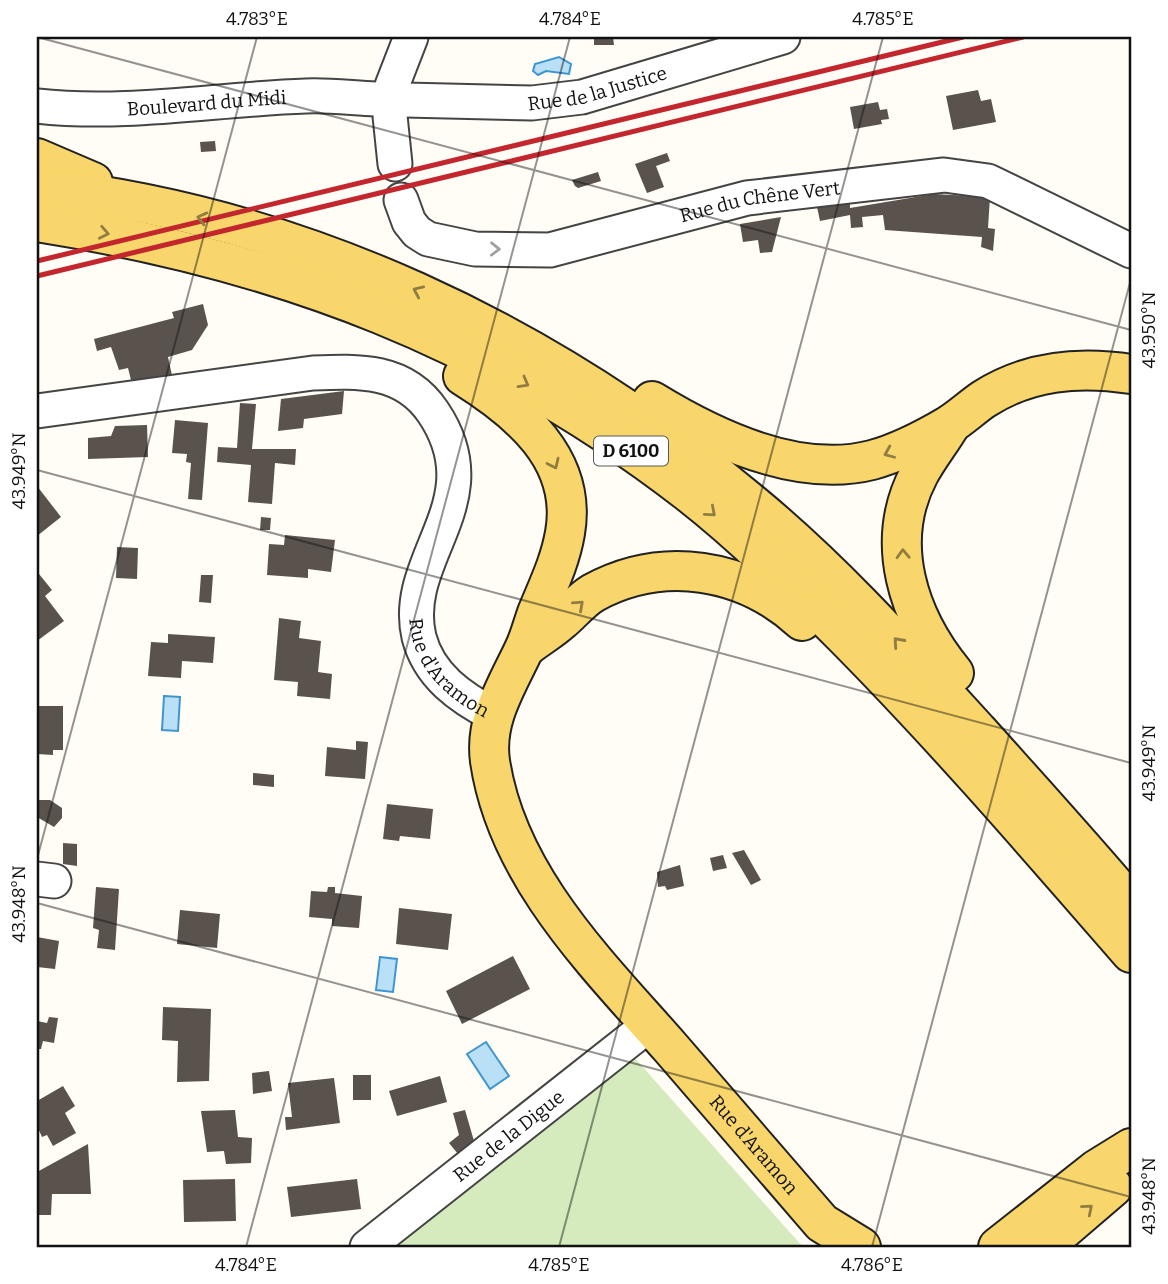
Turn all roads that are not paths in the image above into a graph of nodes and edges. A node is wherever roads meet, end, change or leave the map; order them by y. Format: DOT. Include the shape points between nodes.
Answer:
graph roads {
  1 [pos="411,37"];
  2 [pos="783,37"];
  3 [pos="391,100"];
  4 [pos="37,106"];
  5 [pos="37,158"];
  6 [pos="395,163"];
  7 [pos="37,187"];
  8 [pos="401,200"];
  9 [pos="143,204"];
  10 [pos="37,222"];
  11 [pos="1131,251"];
  12 [pos="256,269"];
  13 [pos="525,346"];
  14 [pos="1131,374"];
  15 [pos="37,411"];
  16 [pos="951,424"];
  17 [pos="526,647"];
  18 [pos="494,715"];
  19 [pos="1109,894"];
  20 [pos="1131,953"];
  21 [pos="650,1024"];
  22 [pos="1131,1148"];
  23 [pos="1131,1170"];
  24 [pos="1056,1200"];
  25 [pos="826,1235"];
  26 [pos="367,1247"];
  27 [pos="861,1247"];
  28 [pos="971,1247"];
  29 [pos="998,1247"];
  30 [pos="1043,1247"];
  1 -- 3 [label="street"];
  2 -- 3 [label="street, Rue de la Justice" via="582,97 532,103"];
  3 -- 4 [label="street, Boulevard du Midi" via="306,96 185,106 75,110"];
  3 -- 6 [label="street"];
  5 -- 9 [label="main road"];
  7 -- 9 [label="main road, D 6100"];
  8 -- 11 [label="street, Rue du Chêne Vert, one-way" via="409,222 428,239 475,249 550,250 747,198 944,175 988,181"];
  13 -- 9 [label="main road, D 6100, one-way" via="387,277 211,220"];
  10 -- 12 [label="main road, D 6100, one-way"];
  12 -- 17 [label="main road, one-way" via="460,373 525,419 545,445 567,509 566,532 556,572"];
  12 -- 19 [label="main road, D 6100, one-way" via="392,317 476,357 556,402 690,494 782,573 981,780"];
  16 -- 13 [label="main road, one-way" via="873,459 809,464 774,456 686,422 603,373"];
  19 -- 13 [label="main road, D 6100, one-way" via="881,624 761,511 639,418"];
  14 -- 16 [label="main road" via="1094,368 1022,380 984,399"];
  15 -- 18 [label="street, Rue d'Aramon" via="313,373 383,374 409,386 444,428 456,478 417,610 419,636 428,660 446,683 463,699"];
  19 -- 16 [label="main road, one-way" via="999,729 934,649 918,620 902,564 902,528 919,474"];
  17 -- 18 [label="main road" via="508,677"];
  17 -- 19 [label="main road, one-way" via="590,595 618,581 688,570 722,575 755,587 786,606"];
  18 -- 21 [label="main road, Rue d'Aramon" via="489,743 501,811 551,907"];
  19 -- 20 [label="main road, D 6100"];
  21 -- 25 [label="main road, Rue d'Aramon"];
  21 -- 26 [label="street, Rue de la Digue"];
  22 -- 24 [label="main road"];
  30 -- 23 [label="main road, one-way"];
  24 -- 28 [label="main road"];
  24 -- 29 [label="main road"];
  25 -- 27 [label="main road, Rue d'Aramon"];
}
